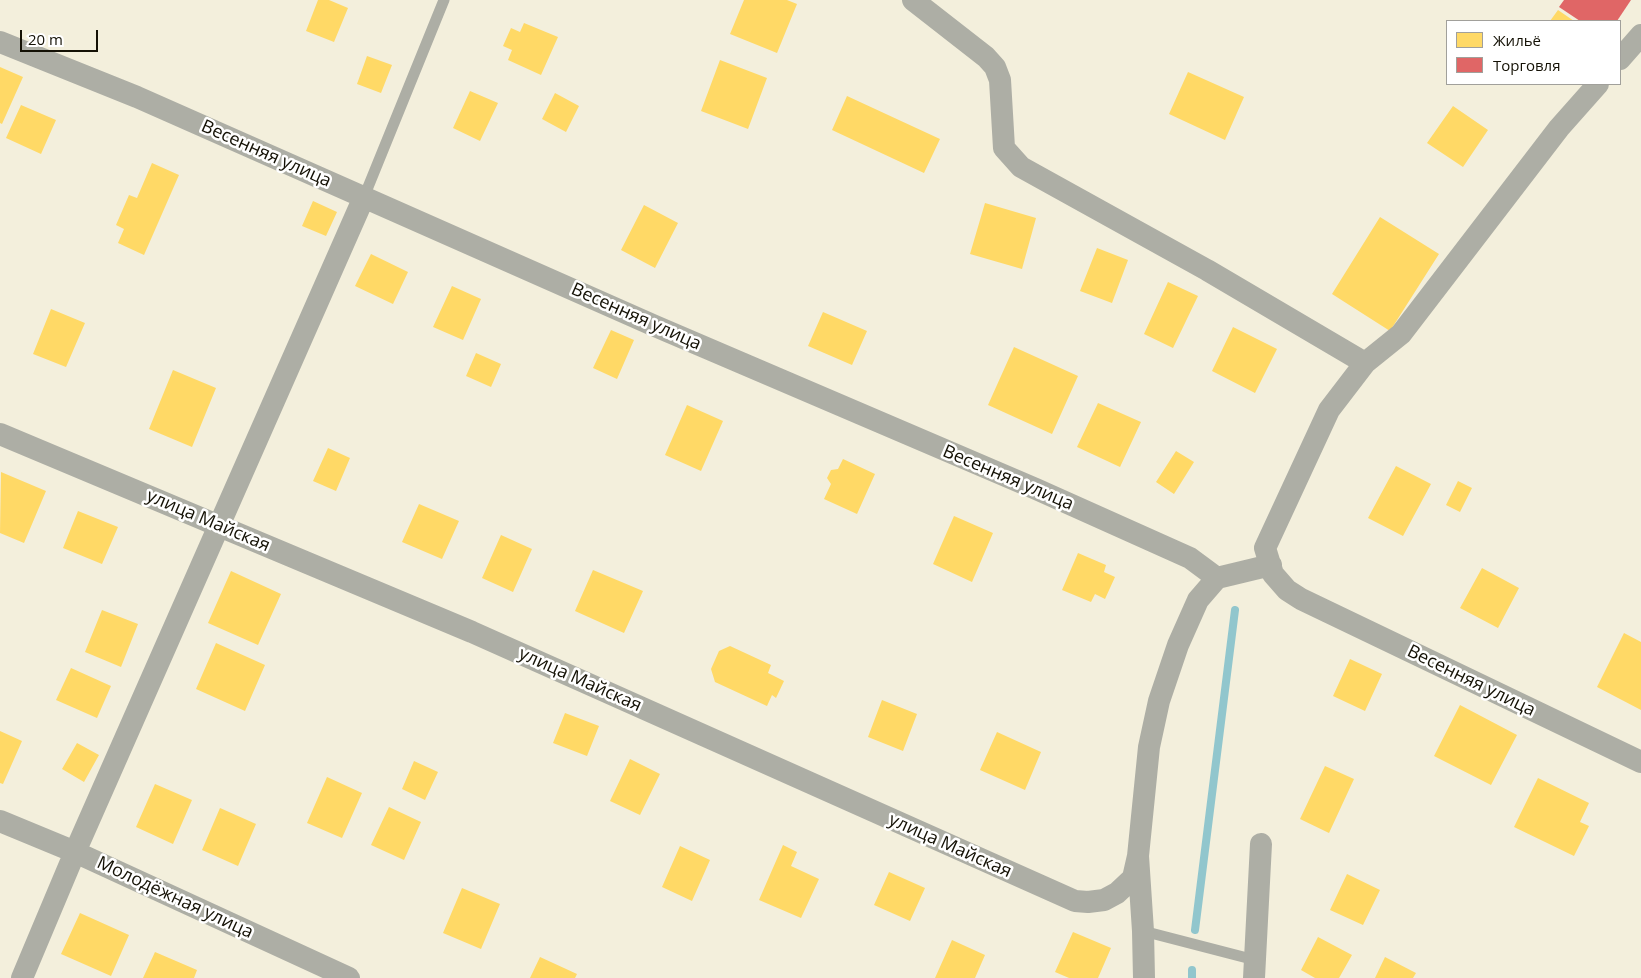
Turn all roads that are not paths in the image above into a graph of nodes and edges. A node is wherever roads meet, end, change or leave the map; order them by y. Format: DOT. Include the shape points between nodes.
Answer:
graph roads {
  1 [pos="444,0"];
  2 [pos="913,0"];
  3 [pos="1641,35"];
  4 [pos="0,42"];
  5 [pos="1621,58"];
  6 [pos="1597,85"];
  7 [pos="364,197"];
  8 [pos="1365,363"];
  9 [pos="0,434"];
  10 [pos="220,526"];
  11 [pos="1271,564"];
  12 [pos="1217,578"];
  13 [pos="1641,762"];
  14 [pos="0,821"];
  15 [pos="1261,844"];
  16 [pos="75,852"];
  17 [pos="1138,856"];
  18 [pos="1143,931"];
  19 [pos="1255,969"];
  20 [pos="22,978"];
  21 [pos="349,978"];
  22 [pos="1144,978"];
  1 -- 7 [label="lane"];
  2 -- 8 [label="street" via="986,56 995,67 1000,80 1004,148 1021,167 1208,270"];
  3 -- 5 [label="street"];
  4 -- 7 [label="street, Весенняя улица" via="136,97"];
  6 -- 8 [label="street" via="1559,128 1401,334"];
  7 -- 10 [label="street"];
  7 -- 12 [label="street, Весенняя улица" via="1190,558"];
  8 -- 11 [label="street" via="1329,410 1269,538 1265,548"];
  9 -- 10 [label="street, улица Майская"];
  10 -- 16 [label="street"];
  10 -- 17 [label="street, улица Майская" via="472,632 1075,901 1104,900 1117,893 1133,878"];
  11 -- 12 [label="street"];
  11 -- 13 [label="street, Весенняя улица" via="1273,574 1282,585 1301,599"];
  12 -- 17 [label="street" via="1198,600 1159,701 1149,747"];
  14 -- 16 [label="street, Молодёжная улица"];
  15 -- 19 [label="street"];
  16 -- 20 [label="street"];
  16 -- 21 [label="street, Молодёжная улица"];
  17 -- 18 [label="street"];
  18 -- 19 [label="lane"];
  18 -- 22 [label="street"];
}
